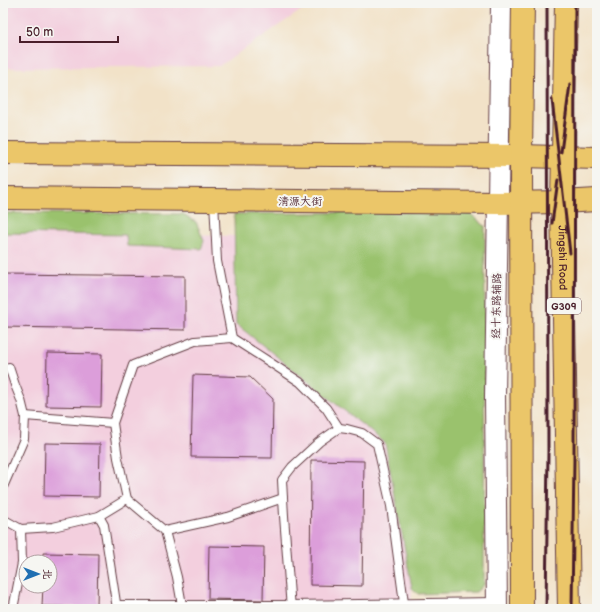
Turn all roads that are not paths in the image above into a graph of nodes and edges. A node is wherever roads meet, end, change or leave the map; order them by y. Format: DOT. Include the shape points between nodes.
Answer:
graph roads {
  1 [pos="501,3"];
  2 [pos="523,3"];
  3 [pos="566,3"];
  4 [pos="3,152"];
  5 [pos="521,156"];
  6 [pos="499,157"];
  7 [pos="563,158"];
  8 [pos="597,158"];
  9 [pos="3,198"];
  10 [pos="214,200"];
  11 [pos="597,200"];
  12 [pos="521,202"];
  13 [pos="562,202"];
  14 [pos="498,203"];
  15 [pos="232,338"];
  16 [pos="9,367"];
  17 [pos="26,416"];
  18 [pos="113,423"];
  19 [pos="338,428"];
  20 [pos="3,487"];
  21 [pos="283,498"];
  22 [pos="127,499"];
  23 [pos="99,516"];
  24 [pos="3,519"];
  25 [pos="21,529"];
  26 [pos="165,531"];
  27 [pos="182,605"];
  28 [pos="403,606"];
  29 [pos="497,606"];
  30 [pos="117,607"];
  31 [pos="290,607"];
  32 [pos="12,609"];
  33 [pos="522,609"];
  34 [pos="570,609"];
  1 -- 6 [label="street, 经十东路辅路"];
  2 -- 5 [label="main road"];
  3 -- 7 [label="main road, Jingshi Road / G309"];
  4 -- 6 [label="main road"];
  5 -- 6 [label="main road"];
  5 -- 7 [label="main road"];
  5 -- 12 [label="main road"];
  6 -- 14 [label="street, 经十东路辅路"];
  7 -- 8 [label="main road"];
  7 -- 13 [label="main road, Jingshi Road / G309"];
  9 -- 10 [label="main road, 清源大街"];
  10 -- 14 [label="main road, 清源大街"];
  10 -- 15 [label="lane" via="217,261"];
  11 -- 13 [label="main road, 清源大街"];
  12 -- 13 [label="main road, 清源大街"];
  12 -- 14 [label="main road, 清源大街"];
  12 -- 33 [label="main road"];
  13 -- 34 [label="main road, Jingshi Road / G309"];
  14 -- 29 [label="street, 经十东路辅路" via="495,397"];
  15 -- 18 [label="lane" via="195,341 133,365"];
  15 -- 19 [label="lane" via="300,382 326,408"];
  16 -- 17 [label="lane"];
  17 -- 18 [label="lane"];
  17 -- 20 [label="lane" via="24,439"];
  18 -- 22 [label="lane"];
  19 -- 21 [label="lane" via="292,467 282,480"];
  19 -- 28 [label="lane" via="362,434 377,444 391,506"];
  21 -- 26 [label="lane" via="228,517"];
  21 -- 31 [label="lane"];
  22 -- 23 [label="lane"];
  22 -- 26 [label="lane"];
  23 -- 25 [label="lane" via="53,527"];
  23 -- 30 [label="lane" via="104,525"];
  24 -- 25 [label="lane"];
  25 -- 32 [label="lane" via="22,563"];
  26 -- 27 [label="lane"];
  27 -- 30 [label="lane"];
  27 -- 31 [label="lane"];
  28 -- 29 [label="lane"];
  28 -- 31 [label="lane"];
}
